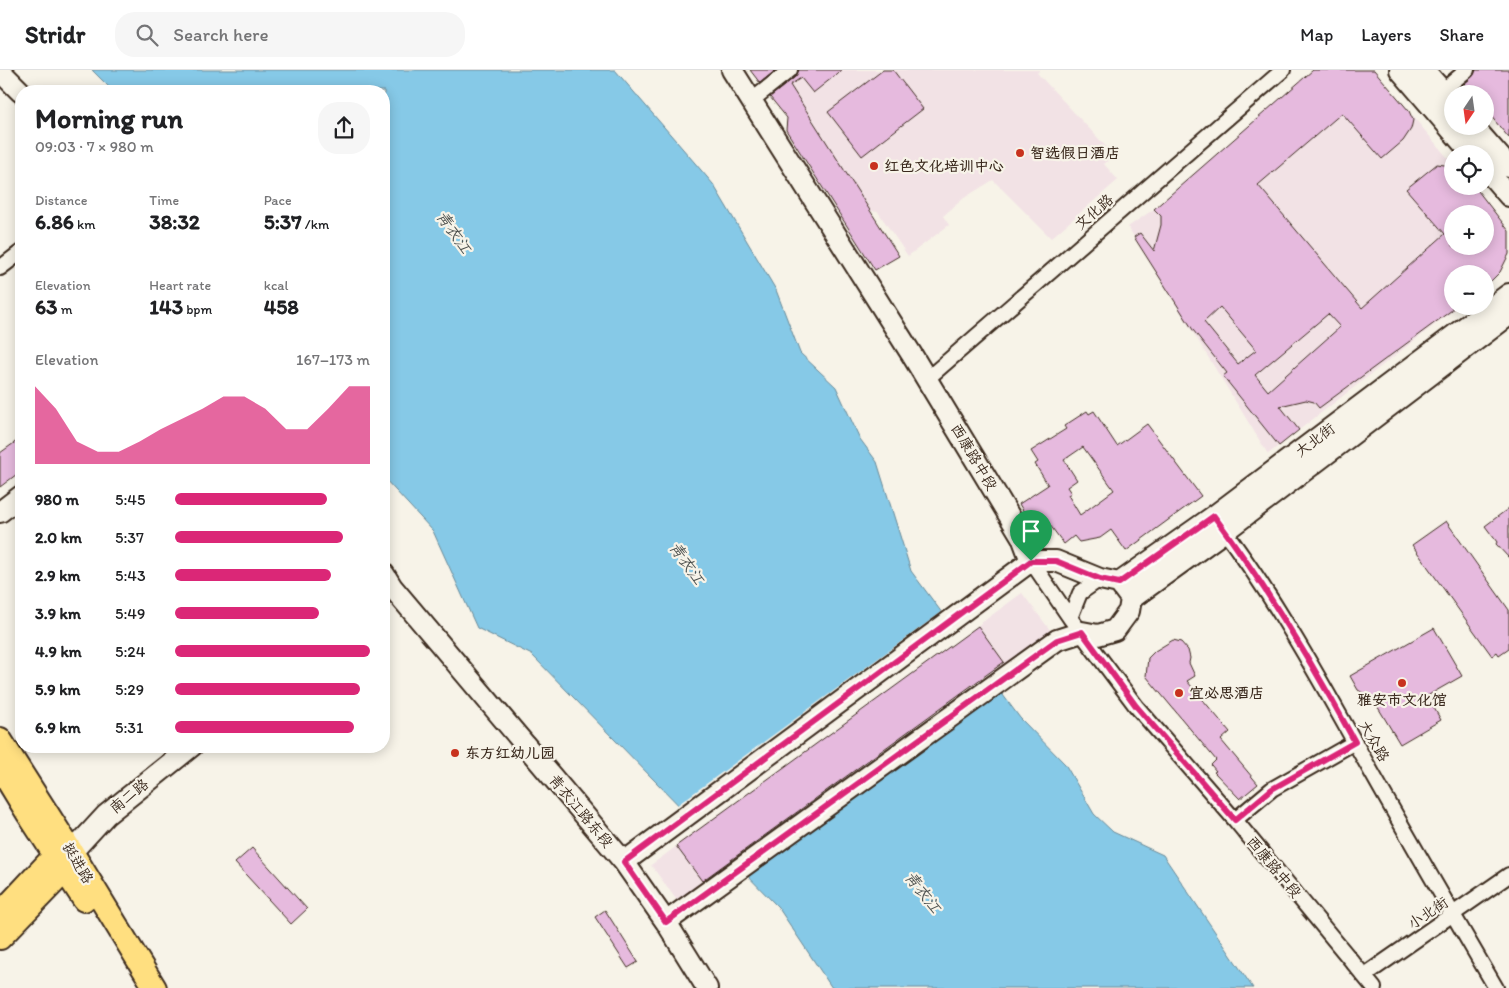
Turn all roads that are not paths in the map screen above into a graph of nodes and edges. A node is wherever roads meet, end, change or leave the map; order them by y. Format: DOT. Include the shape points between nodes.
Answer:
graph roads {
  1 [pos="732,70"];
  2 [pos="790,70"];
  3 [pos="1283,70"];
  4 [pos="1400,70"];
  5 [pos="1424,70"];
  6 [pos="1467,70"];
  7 [pos="0,71"];
  8 [pos="1455,85"];
  9 [pos="15,86"];
  10 [pos="1444,93"];
  11 [pos="751,101"];
  12 [pos="1482,135"];
  13 [pos="1464,145"];
  14 [pos="1509,167"];
  15 [pos="1494,178"];
  16 [pos="1509,196"];
  17 [pos="15,257"];
  18 [pos="0,268"];
  19 [pos="1509,294"];
  20 [pos="1509,315"];
  21 [pos="927,379"];
  22 [pos="15,501"];
  23 [pos="0,512"];
  24 [pos="1219,524"];
  25 [pos="1031,561"];
  26 [pos="1109,581"];
  27 [pos="390,589"];
  28 [pos="1131,599"];
  29 [pos="1076,625"];
  30 [pos="0,739"];
  31 [pos="1355,742"];
  32 [pos="183,753"];
  33 [pos="0,768"];
  34 [pos="1235,820"];
  35 [pos="631,856"];
  36 [pos="64,859"];
  37 [pos="1509,875"];
  38 [pos="0,914"];
  39 [pos="1453,916"];
  40 [pos="666,922"];
  41 [pos="0,938"];
  42 [pos="1365,975"];
  43 [pos="140,988"];
  44 [pos="155,988"];
  45 [pos="708,988"];
  46 [pos="1374,988"];
  47 [pos="1496,988"];
  1 -- 11 [label="main road, 西康路中段"];
  2 -- 11 [label="street"];
  3 -- 21 [label="street, 文化路"];
  4 -- 13 [label="main road"];
  5 -- 10 [label="main road"];
  6 -- 8 [label="street"];
  7 -- 9 [label="main road"];
  11 -- 21 [label="main road, 西康路中段"];
  12 -- 14 [label="main road"];
  15 -- 16 [label="main road"];
  17 -- 18 [label="street"];
  19 -- 24 [label="main road, 大北街"];
  20 -- 24 [label="main road, 大北街"];
  21 -- 25 [label="main road, 西康路中段" via="1022,538"];
  22 -- 23 [label="main road"];
  24 -- 26 [label="main road, 大北街"];
  24 -- 28 [label="main road, 大北街"];
  24 -- 31 [label="street, 大众路" via="1275,604"];
  25 -- 26 [label="main road" via="1056,561"];
  25 -- 29 [label="street, 西康路中段"];
  25 -- 35 [label="main road"];
  26 -- 28 [label="main road"];
  26 -- 29 [label="street" via="1080,593"];
  27 -- 35 [label="main road, 青衣江路东段"];
  28 -- 29 [label="main road" via="1129,611 1115,630 1098,635"];
  29 -- 34 [label="street, 西康路中段" via="1136,706"];
  29 -- 40 [label="main road"];
  30 -- 36 [label="main road, 挺进路"];
  31 -- 34 [label="street" via="1272,789"];
  31 -- 39 [label="street, 大众路"];
  32 -- 36 [label="main road, 南二路" via="106,815"];
  33 -- 36 [label="main road, 挺进路"];
  34 -- 42 [label="street, 西康路中段"];
  35 -- 40 [label="main road, 青衣江路东段"];
  36 -- 38 [label="main road"];
  36 -- 41 [label="main road"];
  36 -- 43 [label="main road, 挺进路"];
  36 -- 44 [label="main road, 挺进路"];
  37 -- 39 [label="street, 小北街"];
  39 -- 42 [label="street, 小北街"];
  39 -- 47 [label="street, 大众路"];
  40 -- 45 [label="main road, 青衣江路东段"];
  42 -- 46 [label="street, 西康路中段"];
}
